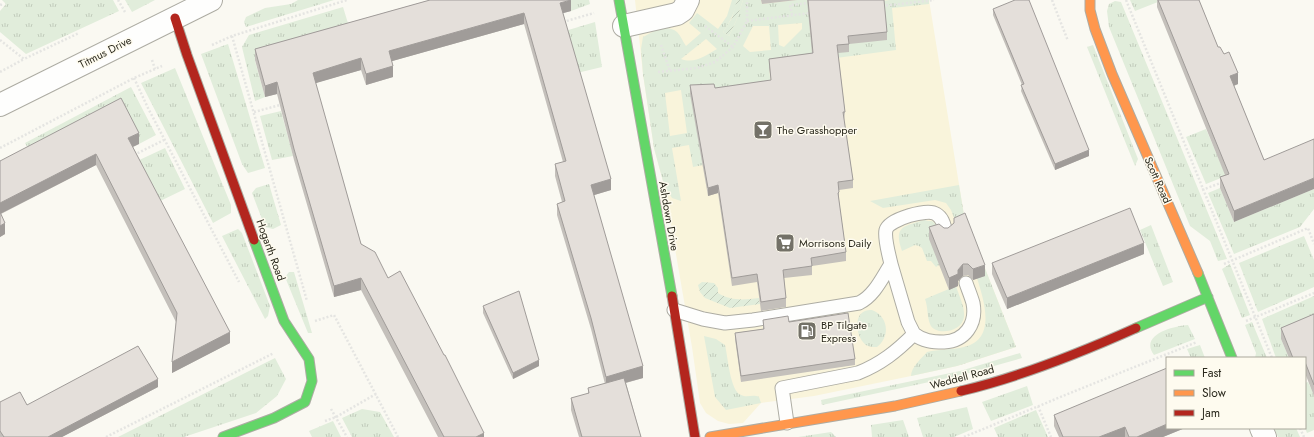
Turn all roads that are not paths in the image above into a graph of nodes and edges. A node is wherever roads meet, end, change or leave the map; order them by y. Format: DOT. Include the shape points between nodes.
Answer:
graph roads {
  1 [pos="211,0"];
  2 [pos="688,0"];
  3 [pos="1090,0"];
  4 [pos="619,2"];
  5 [pos="175,18"];
  6 [pos="624,26"];
  7 [pos="0,105"];
  8 [pos="946,232"];
  9 [pos="891,264"];
  10 [pos="966,283"];
  11 [pos="1208,298"];
  12 [pos="674,310"];
  13 [pos="914,334"];
  14 [pos="1232,357"];
  15 [pos="787,423"];
  16 [pos="223,437"];
  17 [pos="695,437"];
  18 [pos="710,437"];
  1 -- 5 [label="street, Titmus Drive"];
  2 -- 6 [label="street" via="678,14"];
  3 -- 11 [label="street, Scott Road" via="1095,29 1110,68"];
  4 -- 6 [label="street, Ashdown Drive"];
  5 -- 7 [label="street, Titmus Drive"];
  5 -- 16 [label="street, Hogarth Road" via="284,321 309,359 312,380 305,402 274,418"];
  6 -- 12 [label="street, Ashdown Drive"];
  8 -- 9 [label="lane" via="941,218 935,212 896,220 889,224 886,236"];
  9 -- 12 [label="lane" via="871,295 859,303 725,323"];
  9 -- 13 [label="lane"];
  10 -- 13 [label="lane" via="973,304 972,324 967,332 959,339 942,342 922,339"];
  11 -- 14 [label="street, Scott Road"];
  11 -- 15 [label="street, Weddell Road" via="1080,352 985,385 895,406"];
  12 -- 17 [label="street, Ashdown Drive"];
  13 -- 15 [label="lane" via="880,364 858,373 782,388"];
  15 -- 18 [label="street, Weddell Road"];
}
